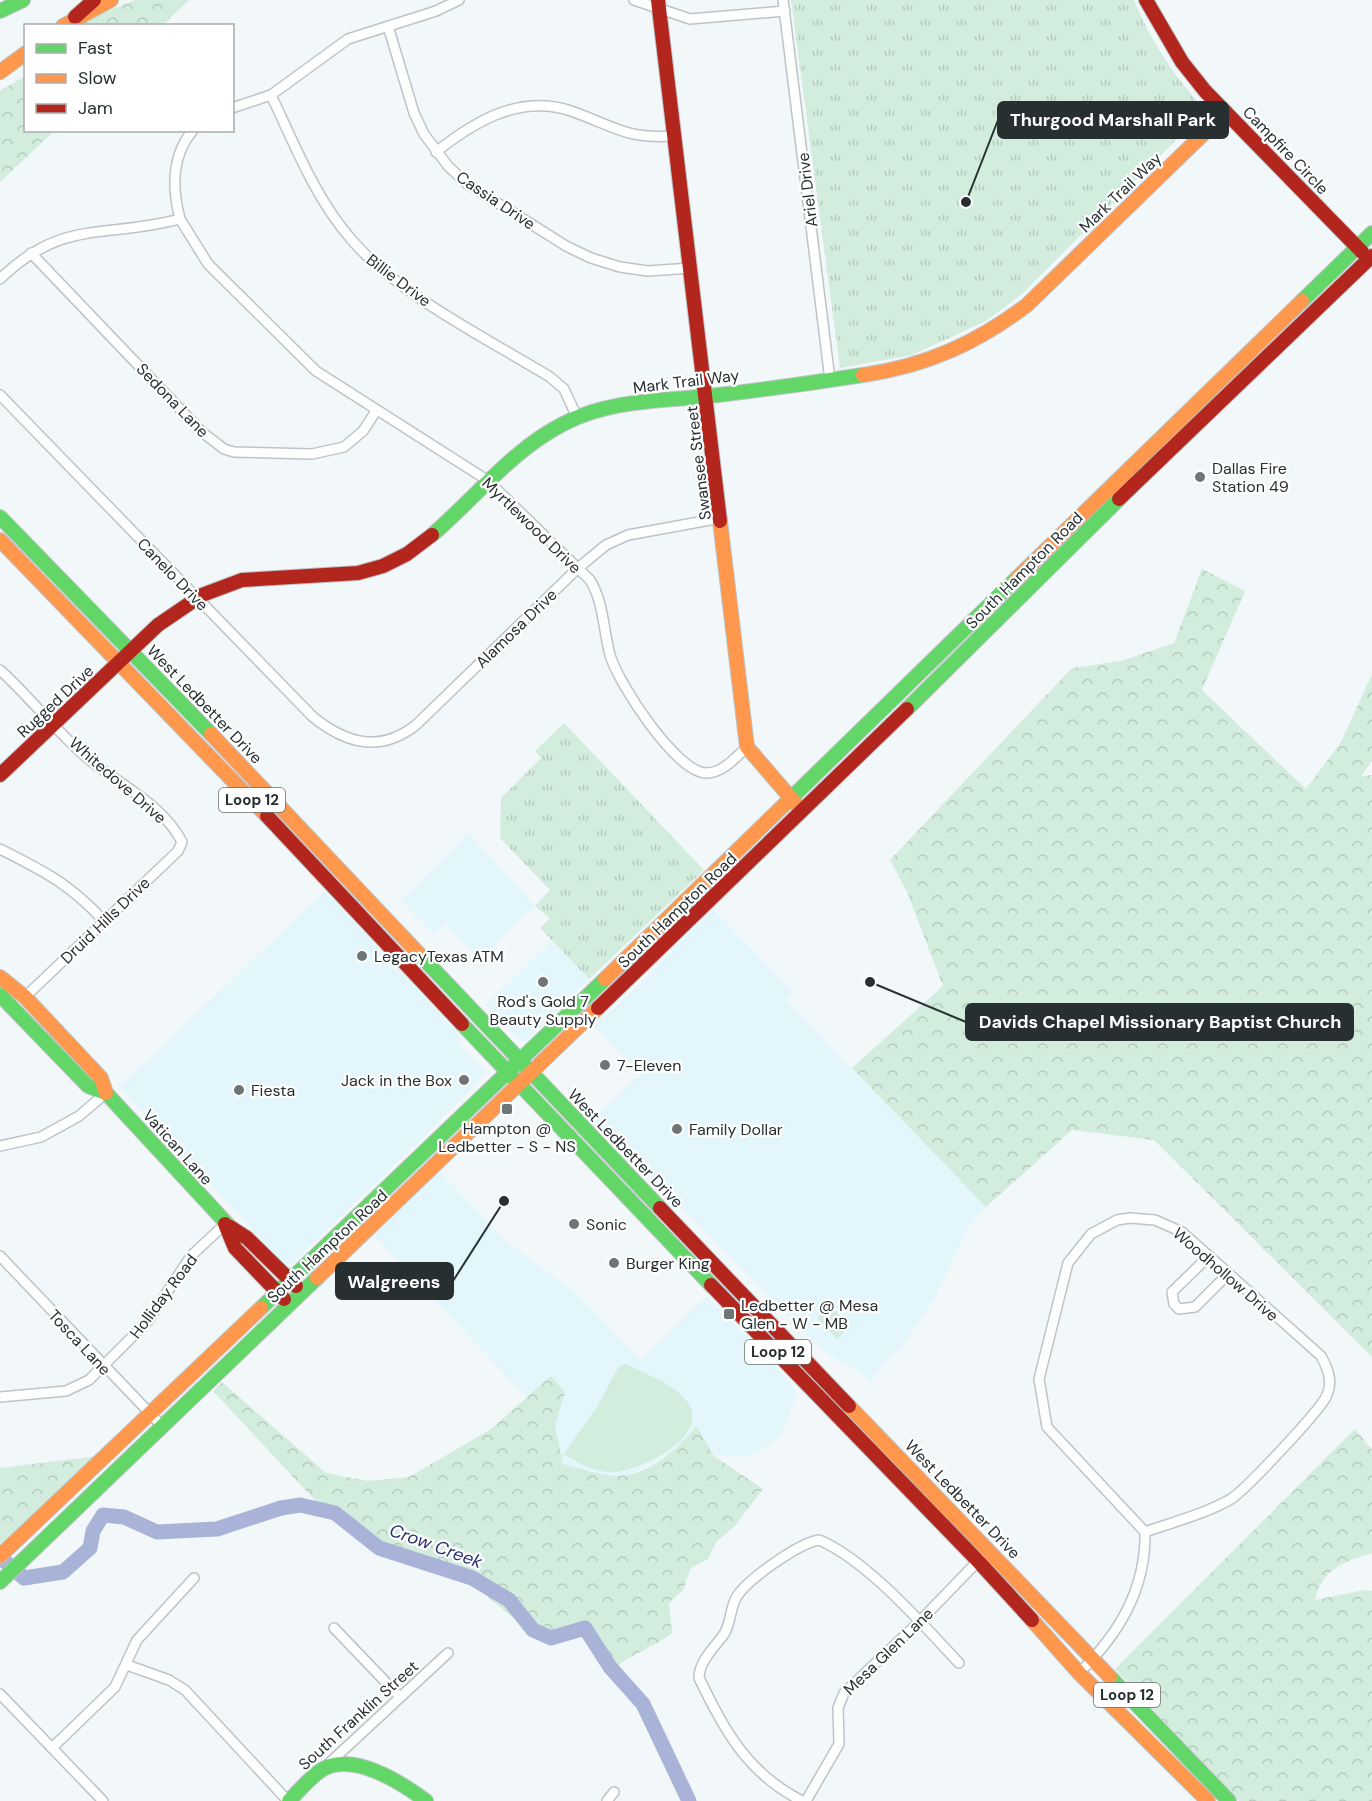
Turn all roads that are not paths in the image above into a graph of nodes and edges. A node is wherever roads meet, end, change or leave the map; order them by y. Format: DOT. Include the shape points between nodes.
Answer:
graph roads {
  1 [pos="23,0"];
  2 [pos="94,0"];
  3 [pos="111,0"];
  4 [pos="459,0"];
  5 [pos="634,0"];
  6 [pos="783,0"];
  7 [pos="1146,0"];
  8 [pos="659,5"];
  9 [pos="0,11"];
  10 [pos="785,11"];
  11 [pos="69,21"];
  12 [pos="388,26"];
  13 [pos="24,54"];
  14 [pos="0,72"];
  15 [pos="271,95"];
  16 [pos="234,107"];
  17 [pos="1226,112"];
  18 [pos="192,132"];
  19 [pos="673,136"];
  20 [pos="436,152"];
  21 [pos="180,219"];
  22 [pos="1372,233"];
  23 [pos="1357,247"];
  24 [pos="31,253"];
  25 [pos="1370,258"];
  26 [pos="691,268"];
  27 [pos="0,279"];
  28 [pos="830,380"];
  29 [pos="0,395"];
  30 [pos="706,396"];
  31 [pos="376,411"];
  32 [pos="577,417"];
  33 [pos="1133,476"];
  34 [pos="488,480"];
  35 [pos="0,517"];
  36 [pos="721,518"];
  37 [pos="0,540"];
  38 [pos="578,568"];
  39 [pos="196,597"];
  40 [pos="131,651"];
  41 [pos="118,663"];
  42 [pos="0,670"];
  43 [pos="878,714"];
  44 [pos="56,724"];
  45 [pos="889,727"];
  46 [pos="355,741"];
  47 [pos="747,747"];
  48 [pos="0,775"];
  49 [pos="791,799"];
  50 [pos="803,812"];
  51 [pos="182,842"];
  52 [pos="0,849"];
  53 [pos="701,886"];
  54 [pos="710,900"];
  55 [pos="104,921"];
  56 [pos="427,962"];
  57 [pos="412,972"];
  58 [pos="0,977"];
  59 [pos="25,997"];
  60 [pos="2,999"];
  61 [pos="520,1062"];
  62 [pos="508,1074"];
  63 [pos="532,1074"];
  64 [pos="519,1086"];
  65 [pos="106,1093"];
  66 [pos="0,1146"];
  67 [pos="653,1198"];
  68 [pos="639,1212"];
  69 [pos="225,1224"];
  70 [pos="339,1235"];
  71 [pos="350,1247"];
  72 [pos="0,1256"];
  73 [pos="1209,1256"];
  74 [pos="1228,1274"];
  75 [pos="290,1281"];
  76 [pos="302,1292"];
  77 [pos="278,1293"];
  78 [pos="725,1298"];
  79 [pos="289,1304"];
  80 [pos="775,1329"];
  81 [pos="791,1366"];
  82 [pos="104,1367"];
  83 [pos="832,1388"];
  84 [pos="0,1397"];
  85 [pos="150,1414"];
  86 [pos="162,1426"];
  87 [pos="1145,1532"];
  88 [pos="990,1550"];
  89 [pos="0,1556"];
  90 [pos="978,1561"];
  91 [pos="194,1578"];
  92 [pos="0,1582"];
  93 [pos="920,1621"];
  94 [pos="334,1628"];
  95 [pos="448,1653"];
  96 [pos="1092,1659"];
  97 [pos="959,1663"];
  98 [pos="127,1665"];
  99 [pos="1079,1673"];
  100 [pos="0,1694"];
  101 [pos="400,1697"];
  102 [pos="52,1748"];
  103 [pos="324,1768"];
  104 [pos="614,1792"];
  105 [pos="103,1801"];
  106 [pos="288,1801"];
  107 [pos="426,1801"];
  108 [pos="606,1801"];
  109 [pos="804,1801"];
  110 [pos="1208,1801"];
  111 [pos="1229,1801"];
  1 -- 9 [label="main road"];
  2 -- 11 [label="main road"];
  3 -- 11 [label="main road"];
  4 -- 12 [label="street"];
  5 -- 8 [label="street"];
  6 -- 10 [label="street, Ariel Drive"];
  7 -- 17 [label="main road, Campfire Circle" via="1182,62"];
  8 -- 10 [label="street" via="690,19"];
  8 -- 19 [label="main road, Swansee Street"];
  10 -- 28 [label="street, Ariel Drive"];
  12 -- 15 [label="street" via="363,32 337,45"];
  12 -- 20 [label="street, Cassia Drive" via="414,114"];
  13 -- 14 [label="main road"];
  15 -- 16 [label="street"];
  15 -- 32 [label="street, Billie Drive" via="320,194 363,252 414,294 550,377 564,389"];
  17 -- 23 [label="main road, Campfire Circle"];
  17 -- 28 [label="main road, Mark Trail Way" via="1011,319 927,363"];
  18 -- 21 [label="street" via="174,175"];
  19 -- 20 [label="street" via="627,134 572,111 534,106 492,115 467,127"];
  19 -- 26 [label="main road, Swansee Street"];
  20 -- 26 [label="street, Cassia Drive" via="466,183 591,258 648,271"];
  21 -- 24 [label="street" via="72,235"];
  21 -- 31 [label="street, Myrtlewood Drive" via="208,264 290,347 316,371"];
  22 -- 23 [label="main road, South Hampton Road"];
  23 -- 25 [label="main road, Campfire Circle"];
  23 -- 33 [label="main road, South Hampton Road"];
  24 -- 27 [label="street"];
  24 -- 31 [label="street, Sedona Lane" via="202,432 224,449 246,455 330,452 354,440"];
  25 -- 33 [label="main road, South Hampton Road"];
  26 -- 30 [label="main road, Swansee Street"];
  28 -- 30 [label="main road, Mark Trail Way"];
  29 -- 39 [label="street, Canelo Drive"];
  30 -- 32 [label="main road, Mark Trail Way" via="624,405"];
  30 -- 36 [label="main road, Swansee Street"];
  31 -- 34 [label="street, Myrtlewood Drive"];
  32 -- 34 [label="main road, Mark Trail Way" via="531,443"];
  33 -- 43 [label="main road, South Hampton Road"];
  33 -- 45 [label="main road, South Hampton Road"];
  34 -- 38 [label="street, Myrtlewood Drive"];
  34 -- 39 [label="main road, Mark Trail Way" via="418,546 373,571 332,578 248,580"];
  35 -- 40 [label="main road, West Ledbetter Drive / Loop 12"];
  36 -- 38 [label="street, Alamosa Drive" via="628,535 606,545"];
  36 -- 47 [label="main road, Swansee Street"];
  37 -- 41 [label="main road, West Ledbetter Drive / Loop 12"];
  38 -- 46 [label="street, Alamosa Drive" via="416,725 392,738"];
  38 -- 47 [label="street, Myrtlewood Drive" via="596,591 610,655 620,680 632,701 681,759 692,769 714,772"];
  39 -- 40 [label="main road, Mark Trail Way" via="162,621"];
  39 -- 46 [label="street, Canelo Drive" via="313,717 341,737"];
  40 -- 41 [label="main road, Rugged Drive"];
  40 -- 56 [label="main road, West Ledbetter Drive / Loop 12"];
  41 -- 44 [label="main road, Rugged Drive"];
  41 -- 57 [label="main road, West Ledbetter Drive / Loop 12" via="204,749"];
  42 -- 44 [label="street, Whitedove Drive"];
  43 -- 45 [label="main road"];
  43 -- 49 [label="main road, South Hampton Road"];
  44 -- 48 [label="main road, Rugged Drive"];
  44 -- 51 [label="street, Whitedove Drive" via="83,754 157,811"];
  45 -- 50 [label="main road, South Hampton Road"];
  47 -- 49 [label="main road"];
  49 -- 50 [label="main road"];
  49 -- 53 [label="main road, South Hampton Road"];
  50 -- 54 [label="main road, South Hampton Road"];
  51 -- 55 [label="street, Druid Hills Drive" via="178,851"];
  52 -- 55 [label="street" via="61,880"];
  53 -- 54 [label="main road"];
  53 -- 61 [label="main road, South Hampton Road"];
  54 -- 63 [label="main road, South Hampton Road"];
  55 -- 59 [label="street, Druid Hills Drive"];
  56 -- 57 [label="main road"];
  56 -- 61 [label="main road, West Ledbetter Drive / Loop 12"];
  57 -- 62 [label="main road, West Ledbetter Drive / Loop 12"];
  58 -- 59 [label="main road, Vatican Lane"];
  59 -- 60 [label="main road"];
  59 -- 65 [label="main road, Vatican Lane" via="101,1078"];
  60 -- 65 [label="main road, Vatican Lane" via="88,1086"];
  61 -- 62 [label="main road, South Hampton Road"];
  61 -- 63 [label="main road, West Ledbetter Drive / Loop 12"];
  62 -- 64 [label="main road, West Ledbetter Drive / Loop 12"];
  62 -- 70 [label="main road, South Hampton Road"];
  63 -- 64 [label="main road, South Hampton Road"];
  63 -- 67 [label="main road, West Ledbetter Drive / Loop 12"];
  64 -- 68 [label="main road, West Ledbetter Drive / Loop 12"];
  64 -- 71 [label="main road, South Hampton Road"];
  65 -- 66 [label="street" via="51,1133"];
  65 -- 69 [label="main road, Vatican Lane"];
  67 -- 68 [label="main road"];
  67 -- 80 [label="main road, West Ledbetter Drive / Loop 12"];
  68 -- 78 [label="main road, West Ledbetter Drive / Loop 12"];
  69 -- 75 [label="main road, Vatican Lane" via="247,1238"];
  69 -- 77 [label="main road, Vatican Lane" via="235,1248"];
  69 -- 82 [label="street, Holliday Road" via="191,1256 148,1321"];
  70 -- 71 [label="main road"];
  70 -- 75 [label="main road, South Hampton Road"];
  71 -- 76 [label="main road, South Hampton Road"];
  72 -- 82 [label="street, Tosca Lane"];
  73 -- 74 [label="street, Woodhollow Drive"];
  73 -- 74 [label="street" via="1172,1292 1179,1309 1195,1307"];
  73 -- 87 [label="street, Woodhollow Drive" via="1182,1232 1155,1220 1130,1218 1097,1229 1068,1263 1039,1379 1047,1427"];
  74 -- 87 [label="street, Woodhollow Drive" via="1321,1356 1330,1383 1327,1396 1244,1489 1216,1505"];
  75 -- 76 [label="main road, Vatican Lane"];
  75 -- 77 [label="main road, South Hampton Road"];
  76 -- 79 [label="main road, South Hampton Road"];
  77 -- 79 [label="main road, Vatican Lane"];
  77 -- 85 [label="main road, South Hampton Road"];
  78 -- 80 [label="main road" via="754,1323"];
  78 -- 81 [label="main road, West Ledbetter Drive / Loop 12"];
  79 -- 86 [label="main road, South Hampton Road"];
  80 -- 83 [label="main road, West Ledbetter Drive / Loop 12"];
  81 -- 83 [label="main road" via="799,1363"];
  81 -- 90 [label="main road, West Ledbetter Drive / Loop 12"];
  82 -- 84 [label="street, Holliday Road" via="83,1384 66,1391"];
  82 -- 85 [label="street, Tosca Lane"];
  83 -- 88 [label="main road, West Ledbetter Drive / Loop 12"];
  85 -- 86 [label="street, Tosca Lane"];
  85 -- 89 [label="main road, South Hampton Road"];
  86 -- 92 [label="main road, South Hampton Road"];
  87 -- 96 [label="street" via="1142,1573 1136,1593 1125,1616"];
  88 -- 90 [label="street, Mesa Glen Lane"];
  88 -- 96 [label="main road, West Ledbetter Drive / Loop 12"];
  90 -- 93 [label="street, Mesa Glen Lane"];
  90 -- 99 [label="main road, West Ledbetter Drive / Loop 12"];
  91 -- 98 [label="street" via="137,1640"];
  93 -- 97 [label="street"];
  93 -- 109 [label="street, Mesa Glen Lane" via="844,1693 838,1708 839,1744"];
  93 -- 109 [label="street" via="866,1572 819,1540 773,1564 737,1597 726,1631 703,1663 699,1678 729,1736 746,1757 783,1791"];
  94 -- 101 [label="street"];
  95 -- 101 [label="street, South Franklin Street"];
  96 -- 99 [label="street"];
  96 -- 111 [label="main road, West Ledbetter Drive / Loop 12"];
  98 -- 102 [label="street" via="115,1687"];
  98 -- 106 [label="street" via="185,1690"];
  99 -- 110 [label="main road, West Ledbetter Drive / Loop 12"];
  100 -- 102 [label="street"];
  101 -- 103 [label="street, South Franklin Street"];
  102 -- 105 [label="street"];
  103 -- 106 [label="main road, South Franklin Street"];
  103 -- 107 [label="main road" via="355,1764 374,1770 398,1780"];
  104 -- 108 [label="street"];
}
